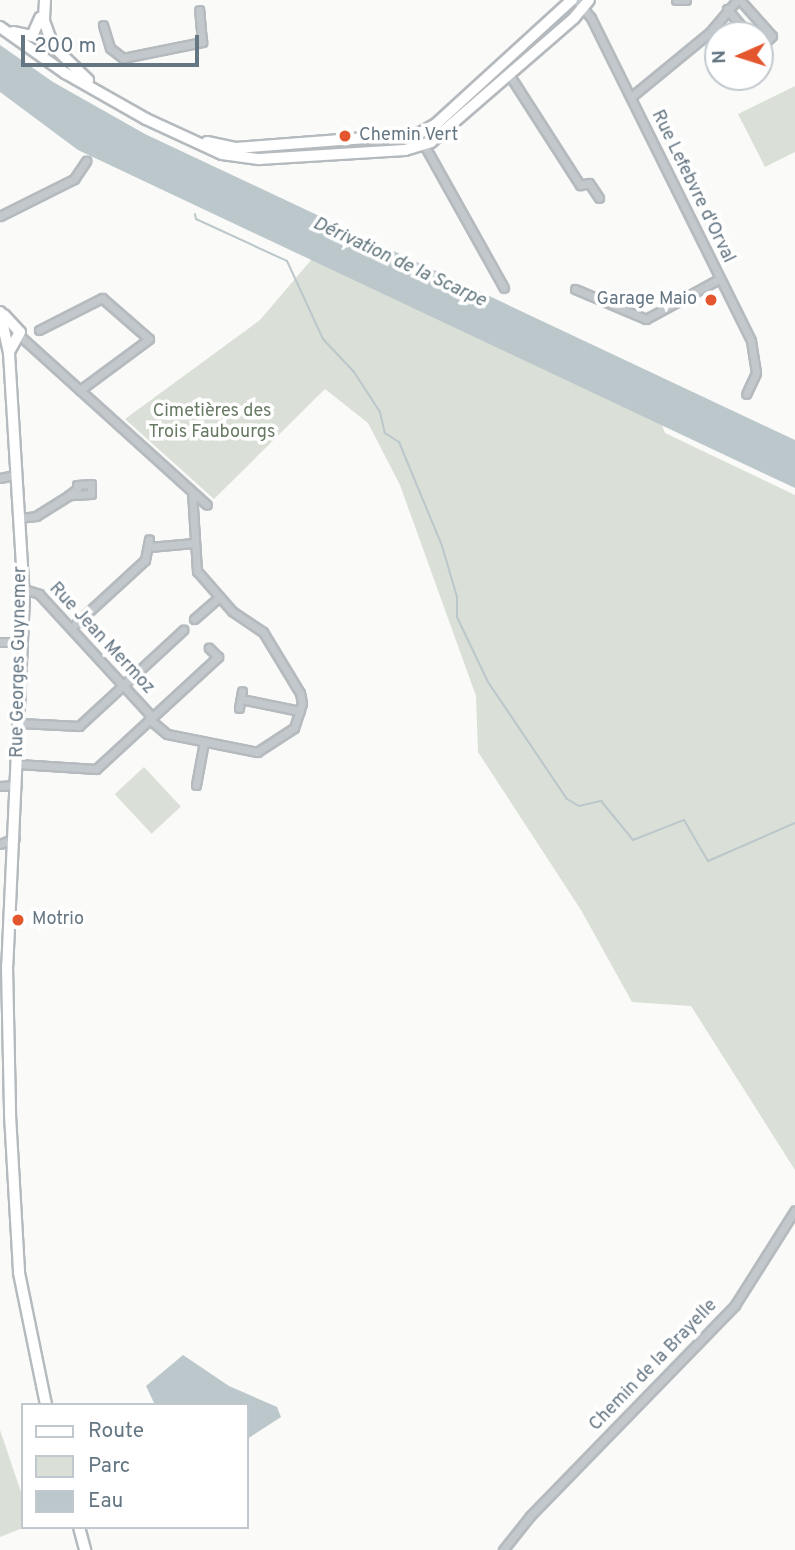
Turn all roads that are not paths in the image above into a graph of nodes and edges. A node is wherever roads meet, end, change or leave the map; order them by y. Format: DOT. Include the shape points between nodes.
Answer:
graph roads {
  1 [pos="43,0"];
  2 [pos="676,0"];
  3 [pos="686,0"];
  4 [pos="739,0"];
  5 [pos="580,2"];
  6 [pos="727,9"];
  7 [pos="199,10"];
  8 [pos="41,14"];
  9 [pos="737,21"];
  10 [pos="758,21"];
  11 [pos="0,24"];
  12 [pos="103,25"];
  13 [pos="510,76"];
  14 [pos="89,88"];
  15 [pos="631,97"];
  16 [pos="418,134"];
  17 [pos="424,145"];
  18 [pos="86,161"];
  19 [pos="599,198"];
  20 [pos="0,216"];
  21 [pos="719,279"];
  22 [pos="505,288"];
  23 [pos="575,289"];
  24 [pos="0,310"];
  25 [pos="39,330"];
  26 [pos="12,333"];
  27 [pos="80,390"];
  28 [pos="6,392"];
  29 [pos="746,394"];
  30 [pos="14,475"];
  31 [pos="0,478"];
  32 [pos="192,492"];
  33 [pos="69,495"];
  34 [pos="206,505"];
  35 [pos="18,518"];
  36 [pos="194,543"];
  37 [pos="24,589"];
  38 [pos="219,597"];
  39 [pos="194,619"];
  40 [pos="71,628"];
  41 [pos="183,630"];
  42 [pos="0,642"];
  43 [pos="23,642"];
  44 [pos="209,648"];
  45 [pos="124,685"];
  46 [pos="239,708"];
  47 [pos="300,711"];
  48 [pos="151,718"];
  49 [pos="20,723"];
  50 [pos="204,742"];
  51 [pos="18,764"];
  52 [pos="17,785"];
  53 [pos="196,785"];
  54 [pos="0,786"];
  55 [pos="15,838"];
  56 [pos="0,844"];
  57 [pos="5,1111"];
  58 [pos="795,1210"];
  59 [pos="45,1403"];
  60 [pos="80,1531"];
  61 [pos="85,1550"];
  62 [pos="503,1550"];
  1 -- 8 [label="main road"];
  1 -- 16 [label="main road" via="51,41 78,74 149,114 225,147"];
  2 -- 3 [label="street"];
  4 -- 6 [label="street"];
  4 -- 10 [label="street"];
  5 -- 13 [label="main road"];
  5 -- 15 [label="street, Rue Lefebvre d'Orval"];
  5 -- 16 [label="main road"];
  6 -- 9 [label="street"];
  6 -- 15 [label="street" via="710,32"];
  7 -- 12 [label="street" via="202,42 123,58 111,50"];
  8 -- 11 [label="main road" via="38,30 29,37"];
  8 -- 14 [label="main road" via="52,52"];
  11 -- 14 [label="main road"];
  13 -- 17 [label="main road"];
  13 -- 19 [label="street" via="580,185 589,183"];
  14 -- 17 [label="main road" via="236,158"];
  15 -- 21 [label="street, Rue Lefebvre d'Orval"];
  16 -- 17 [label="street"];
  17 -- 22 [label="street"];
  18 -- 20 [label="street" via="74,179"];
  21 -- 23 [label="street" via="646,320"];
  21 -- 29 [label="street, Rue Lefebvre d'Orval" via="754,352 755,378"];
  24 -- 26 [label="main road"];
  25 -- 27 [label="street" via="102,298 149,339"];
  26 -- 27 [label="street"];
  26 -- 28 [label="main road, Rue Georges Guynemer"];
  27 -- 32 [label="street"];
  28 -- 30 [label="main road, Rue Georges Guynemer"];
  30 -- 31 [label="street"];
  30 -- 35 [label="main road, Rue Georges Guynemer"];
  32 -- 34 [label="street"];
  32 -- 36 [label="street"];
  33 -- 35 [label="street" via="36,516"];
  35 -- 37 [label="main road, Rue Georges Guynemer"];
  36 -- 38 [label="street" via="197,572"];
  36 -- 40 [label="street" via="149,543 145,560"];
  37 -- 40 [label="street, Rue Jean Mermoz" via="39,594"];
  37 -- 43 [label="main road, Rue Georges Guynemer"];
  38 -- 39 [label="street"];
  38 -- 47 [label="street" via="263,632 300,693"];
  40 -- 45 [label="street, Rue Jean Mermoz"];
  41 -- 45 [label="street"];
  42 -- 43 [label="street"];
  43 -- 49 [label="main road, Rue Georges Guynemer"];
  44 -- 48 [label="street" via="218,657"];
  45 -- 48 [label="street, Rue Jean Mermoz"];
  45 -- 49 [label="street" via="77,727"];
  46 -- 47 [label="street" via="241,695"];
  47 -- 50 [label="street, Rue Jean Mermoz" via="294,728 260,751"];
  48 -- 50 [label="street, Rue Jean Mermoz" via="164,733"];
  48 -- 51 [label="street" via="93,770"];
  49 -- 51 [label="main road, Rue Georges Guynemer"];
  50 -- 53 [label="street"];
  51 -- 52 [label="main road, Rue Georges Guynemer"];
  52 -- 54 [label="street"];
  52 -- 55 [label="main road, Rue Georges Guynemer"];
  55 -- 56 [label="street"];
  55 -- 57 [label="main road, Rue Georges Guynemer"];
  57 -- 59 [label="main road, Rue Georges Guynemer" via="18,1267"];
  58 -- 62 [label="street, Chemin de la Brayelle" via="736,1305"];
  60 -- 61 [label="main road"];
}
